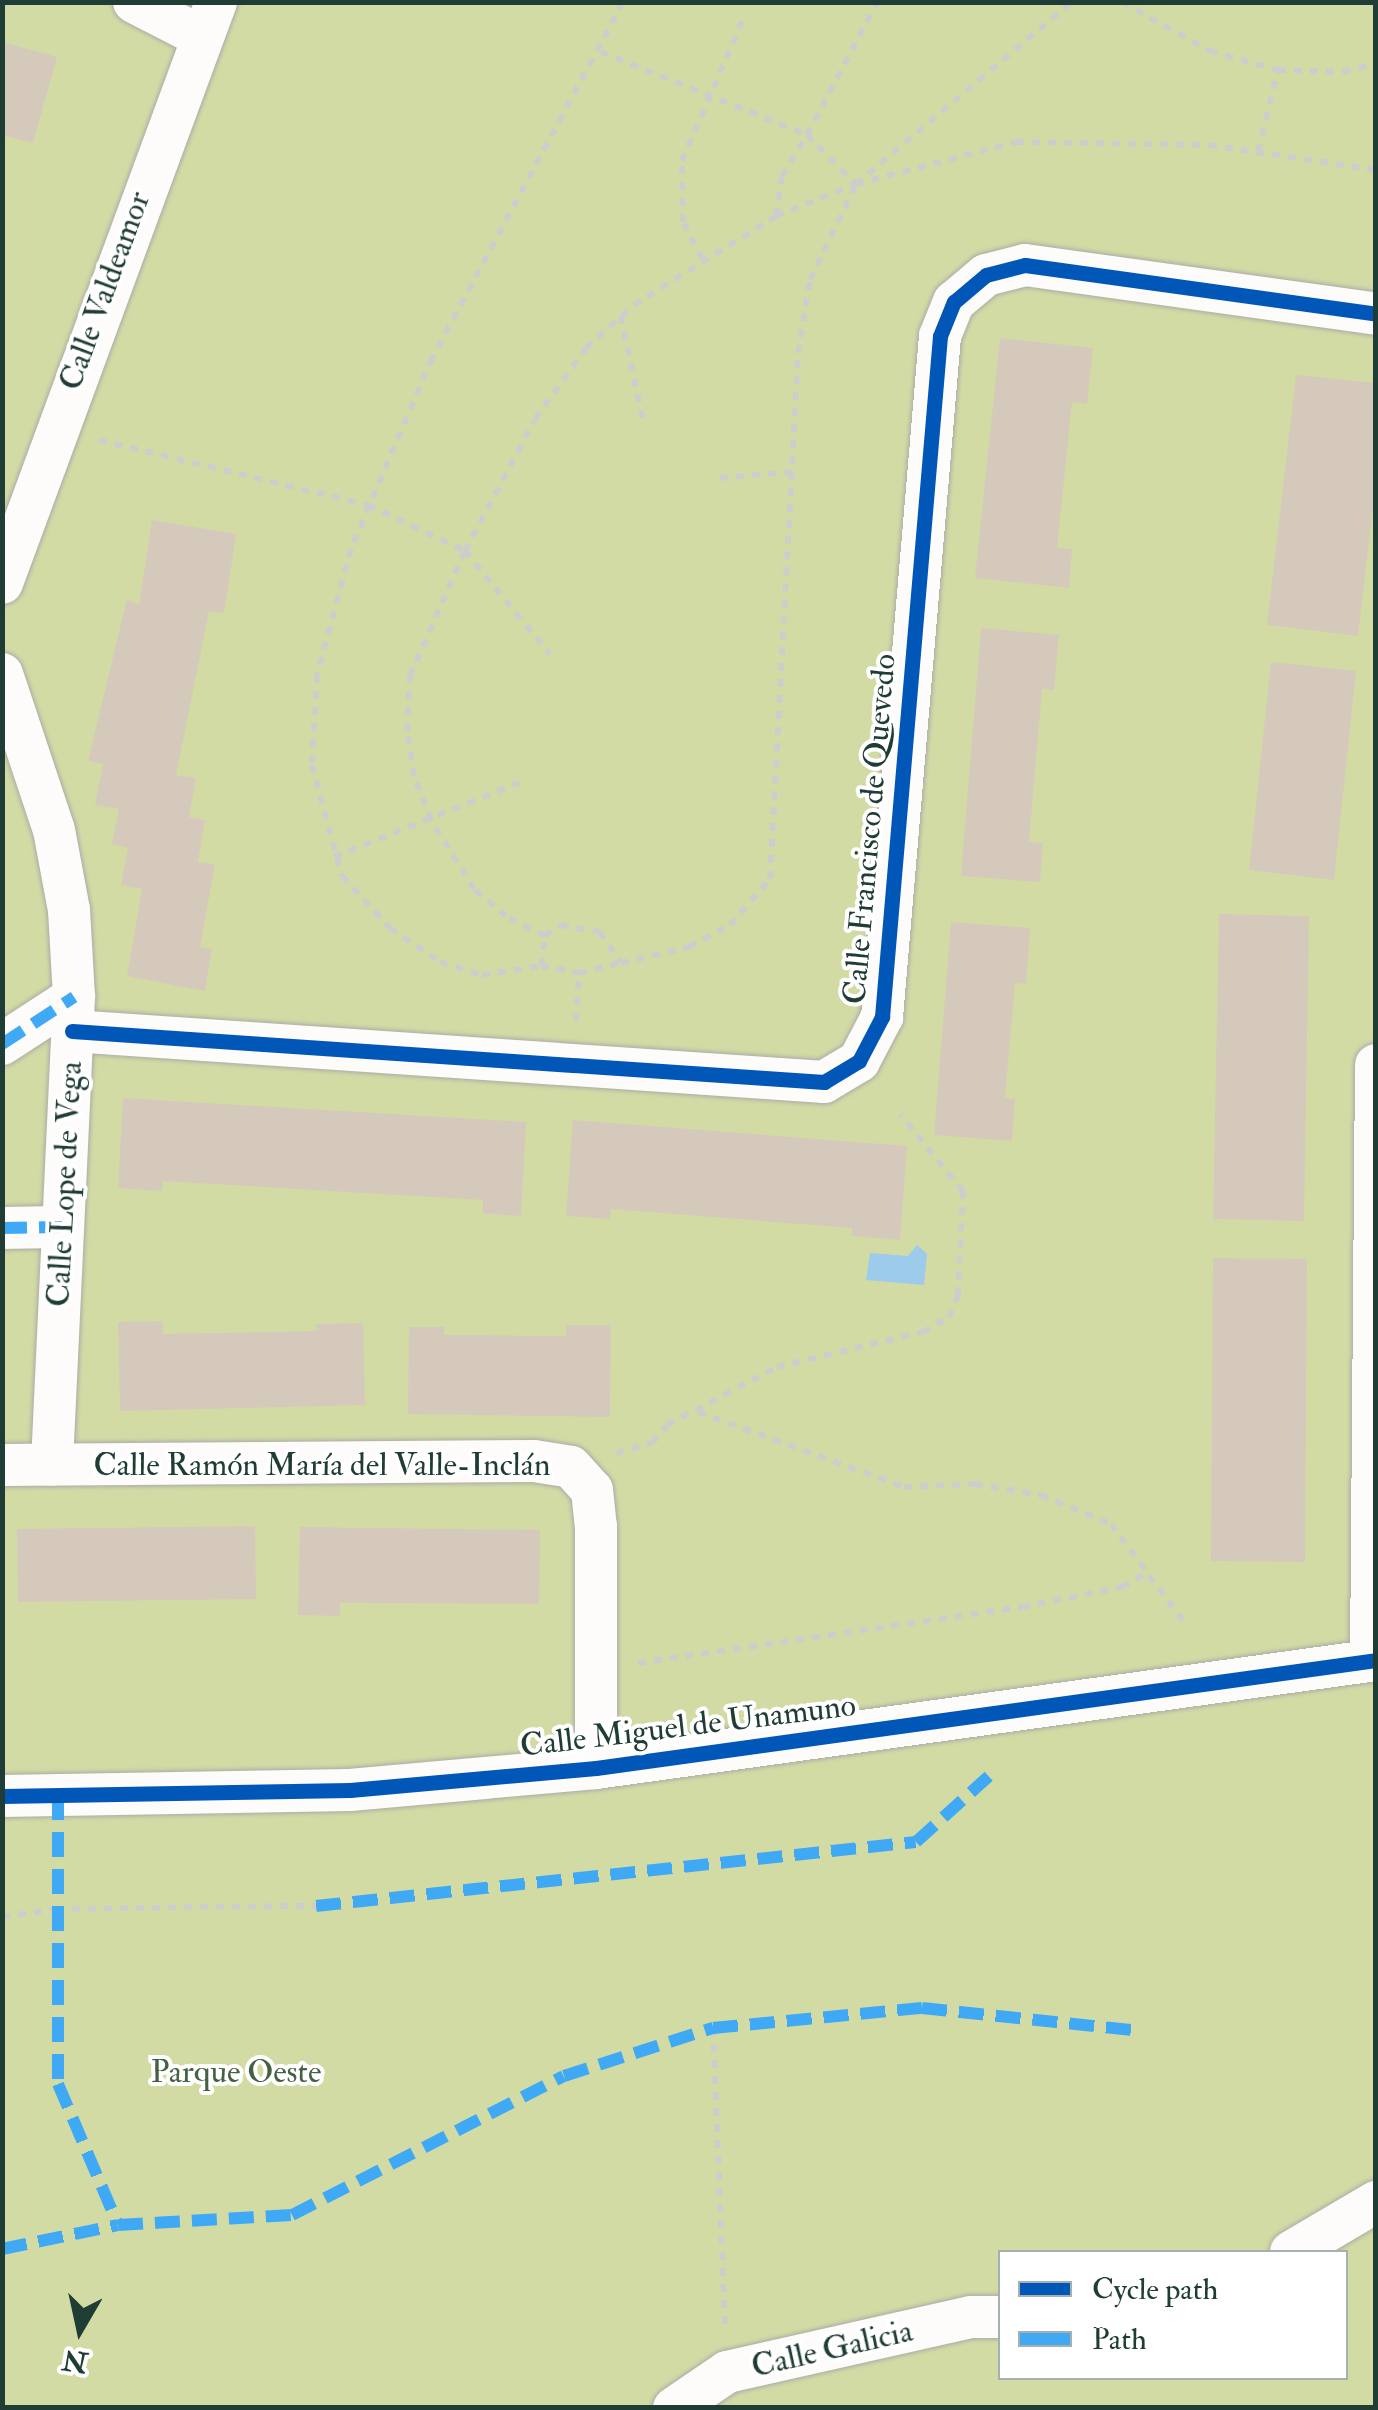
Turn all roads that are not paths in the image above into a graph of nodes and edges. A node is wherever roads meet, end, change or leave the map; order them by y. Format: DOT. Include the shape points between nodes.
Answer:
graph roads {
  1 [pos="134,2"];
  2 [pos="208,19"];
  3 [pos="1376,314"];
  4 [pos="2,583"];
  5 [pos="2,674"];
  6 [pos="73,1014"];
  7 [pos="2,1044"];
  8 [pos="1376,1064"];
  9 [pos="62,1227"];
  10 [pos="2,1228"];
  11 [pos="2,1464"];
  12 [pos="52,1464"];
  13 [pos="1373,1660"];
  14 [pos="596,1768"];
  15 [pos="2,1796"];
  16 [pos="1376,2202"];
  17 [pos="1294,2250"];
  18 [pos="998,2317"];
  19 [pos="674,2408"];
  1 -- 2 [label="street"];
  2 -- 4 [label="street, Calle Valdeamor"];
  3 -- 6 [label="street, Calle Francisco de Quevedo" via="1025,265 986,275 954,302 940,336 882,1017 859,1061 824,1082"];
  5 -- 6 [label="street, Calle Lope de Vega" via="54,830 69,910"];
  6 -- 7 [label="street"];
  6 -- 9 [label="street, Calle Lope de Vega"];
  8 -- 13 [label="street"];
  9 -- 10 [label="street"];
  9 -- 12 [label="street, Calle Lope de Vega"];
  11 -- 12 [label="street, Calle Ramón María del Valle-Inclán"];
  12 -- 14 [label="street, Calle Ramón María del Valle-Inclán" via="534,1460 572,1466 592,1490 594,1508"];
  13 -- 14 [label="street, Calle Miguel de Unamuno"];
  14 -- 15 [label="street, Calle Miguel de Unamuno" via="350,1790"];
  16 -- 17 [label="street"];
  18 -- 19 [label="street, Calle Galicia" via="727,2372"];
}
